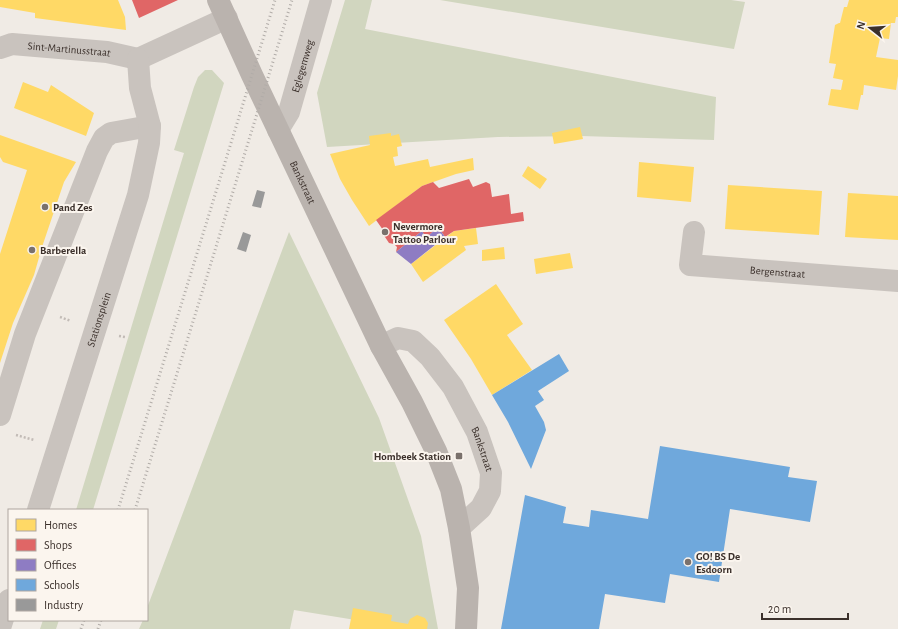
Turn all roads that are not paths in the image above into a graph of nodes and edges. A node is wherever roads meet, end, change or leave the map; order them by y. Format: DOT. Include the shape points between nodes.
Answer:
graph roads {
  1 [pos="321,0"];
  2 [pos="222,9"];
  3 [pos="0,48"];
  4 [pos="138,59"];
  5 [pos="150,126"];
  6 [pos="278,130"];
  7 [pos="694,232"];
  8 [pos="898,281"];
  9 [pos="381,346"];
  10 [pos="0,415"];
  11 [pos="38,509"];
  12 [pos="459,528"];
  13 [pos="8,603"];
  14 [pos="0,628"];
  15 [pos="466,629"];
  1 -- 6 [label="street, Eglegemweg" via="288,112"];
  2 -- 4 [label="street" via="195,32"];
  2 -- 6 [label="street, Bankstraat"];
  3 -- 4 [label="street, Sint-Martinusstraat" via="12,44 107,52"];
  4 -- 5 [label="street, Stationsplein" via="140,88"];
  5 -- 10 [label="street" via="112,133 104,138 97,151 25,334"];
  5 -- 11 [label="street, Stationsplein" via="138,195"];
  6 -- 9 [label="street, Bankstraat"];
  7 -- 8 [label="street, Bergenstraat" via="690,265"];
  9 -- 12 [label="street, Bankstraat" via="436,451 451,489"];
  9 -- 12 [label="street, Bankstraat" via="398,338 413,341 430,357 454,387 477,432 491,473 490,491 481,508"];
  12 -- 15 [label="street, Bankstraat" via="468,588"];
  13 -- 14 [label="street"];
}
